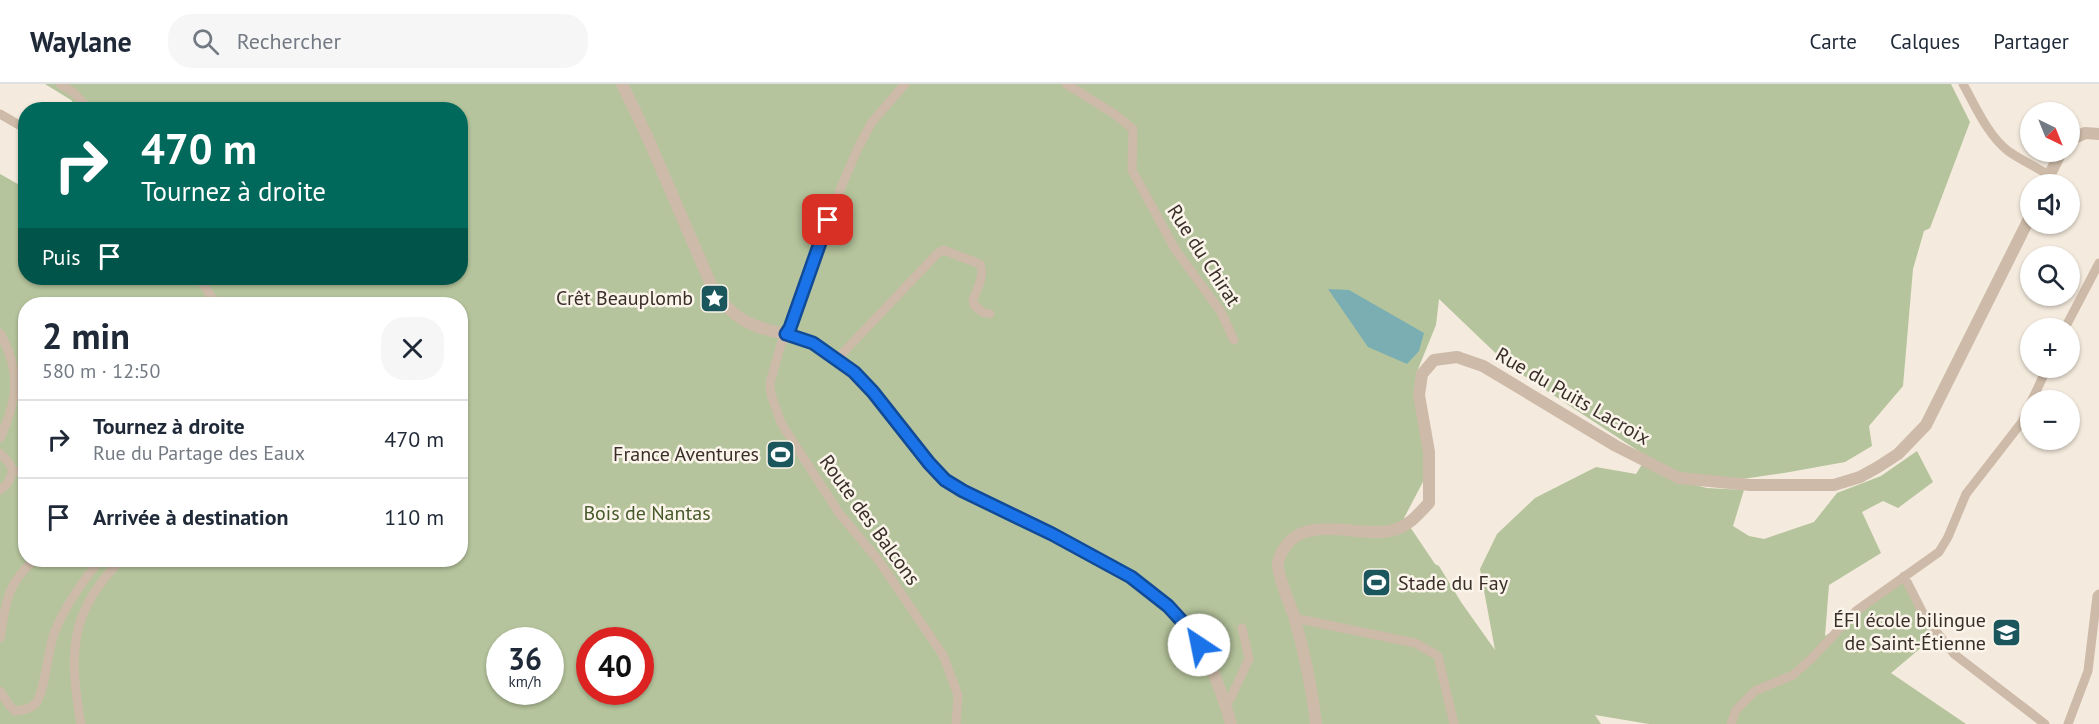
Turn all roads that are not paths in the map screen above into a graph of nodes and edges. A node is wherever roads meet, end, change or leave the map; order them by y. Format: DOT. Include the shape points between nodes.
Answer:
graph roads {
  1 [pos="60,84"];
  2 [pos="622,84"];
  3 [pos="905,84"];
  4 [pos="1066,84"];
  5 [pos="1964,84"];
  6 [pos="82,102"];
  7 [pos="0,114"];
  8 [pos="18,124"];
  9 [pos="2099,134"];
  10 [pos="2080,136"];
  11 [pos="2039,174"];
  12 [pos="2021,234"];
  13 [pos="2099,263"];
  14 [pos="990,314"];
  15 [pos="2070,318"];
  16 [pos="0,333"];
  17 [pos="786,334"];
  18 [pos="1234,340"];
  19 [pos="837,359"];
  20 [pos="2020,425"];
  21 [pos="0,438"];
  22 [pos="0,453"];
  23 [pos="18,471"];
  24 [pos="13,472"];
  25 [pos="0,489"];
  26 [pos="26,567"];
  27 [pos="95,567"];
  28 [pos="115,567"];
  29 [pos="1904,576"];
  30 [pos="2099,594"];
  31 [pos="1294,618"];
  32 [pos="1242,628"];
  33 [pos="0,638"];
  34 [pos="0,691"];
  35 [pos="1226,705"];
  36 [pos="81,724"];
  37 [pos="956,724"];
  38 [pos="1231,724"];
  39 [pos="1316,724"];
  40 [pos="1454,724"];
  41 [pos="1731,724"];
  42 [pos="2044,724"];
  43 [pos="2068,724"];
  1 -- 6 [label="street"];
  2 -- 17 [label="street" via="721,302 747,324"];
  3 -- 17 [label="street, Route des Balcons" via="872,122 852,160"];
  4 -- 18 [label="street, Rue du Chirat" via="1133,129 1132,170 1175,249 1221,312"];
  5 -- 11 [label="street" via="1999,142"];
  7 -- 8 [label="street"];
  9 -- 10 [label="street"];
  12 -- 31 [label="street, Rue du Puits Lacroix" via="1926,425 1898,454 1860,477 1834,485 1750,485 1679,478 1616,446 1483,366 1457,357 1434,360 1422,374 1419,395 1429,452 1429,503 1398,529 1315,530 1297,535 1284,548 1278,564"];
  13 -- 15 [label="street"];
  14 -- 19 [label="street" via="982,312 973,300 982,274 980,264 943,250"];
  16 -- 21 [label="street" via="15,378 13,407"];
  17 -- 19 [label="street" via="813,343"];
  17 -- 37 [label="street, Route des Balcons" via="770,389 781,423 839,513 879,561 943,655 958,695"];
  19 -- 35 [label="street" via="873,392 945,480 1131,577 1168,606 1191,631"];
  20 -- 29 [label="street" via="1966,494 1939,552"];
  22 -- 24 [label="street"];
  23 -- 24 [label="street"];
  24 -- 25 [label="street"];
  26 -- 33 [label="street" via="7,595"];
  27 -- 34 [label="street" via="75,592 55,631 37,702 15,711"];
  28 -- 36 [label="street" via="93,596 76,634 74,683"];
  29 -- 41 [label="street" via="1856,611 1793,675 1755,691 1736,710"];
  29 -- 42 [label="street" via="1925,617 1954,654"];
  30 -- 43 [label="street" via="2088,671"];
  31 -- 39 [label="street, Rue du Puits Lacroix"];
  31 -- 40 [label="street" via="1415,643 1438,656"];
  32 -- 35 [label="street" via="1249,659"];
  35 -- 38 [label="street"];
}
